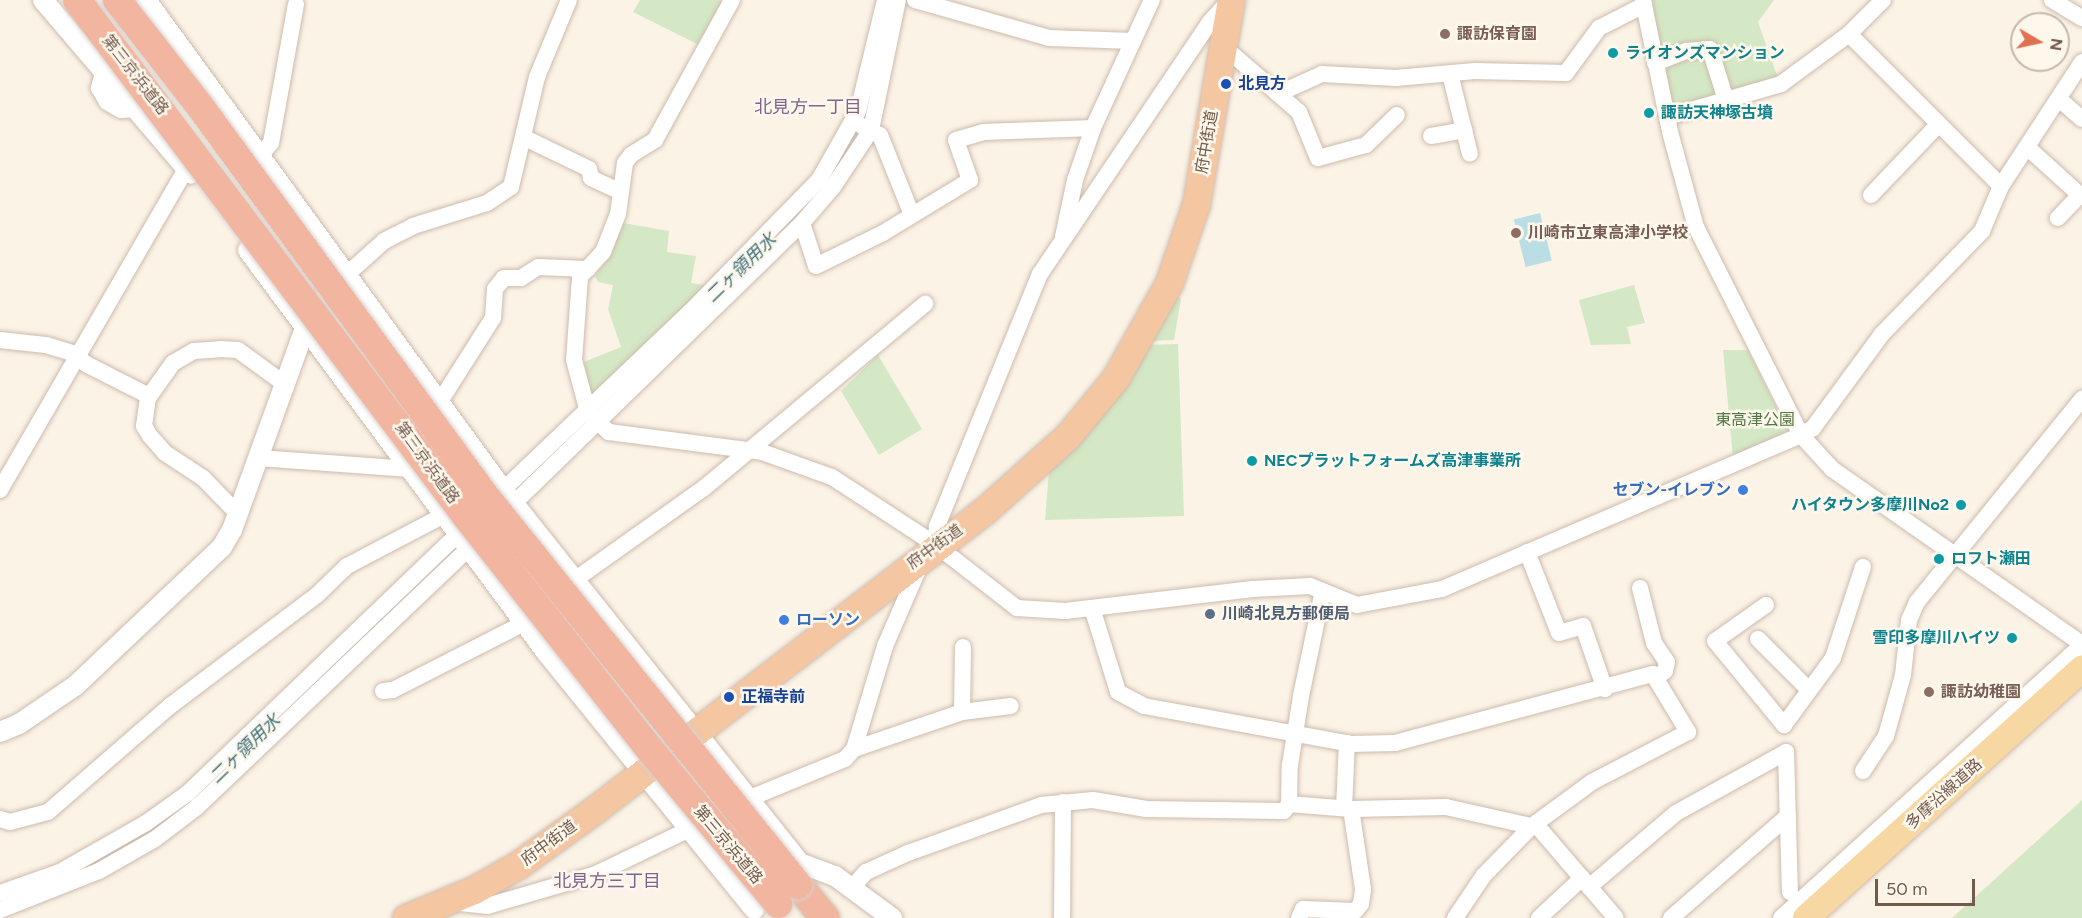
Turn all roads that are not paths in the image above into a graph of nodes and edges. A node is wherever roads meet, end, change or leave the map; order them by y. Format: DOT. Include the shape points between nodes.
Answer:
graph roads {
  1 [pos="43,0"];
  2 [pos="77,0"];
  3 [pos="82,0"];
  4 [pos="105,0"];
  5 [pos="117,0"];
  6 [pos="568,0"];
  7 [pos="732,0"];
  8 [pos="885,0"];
  9 [pos="898,0"];
  10 [pos="915,0"];
  11 [pos="1152,0"];
  12 [pos="1231,0"];
  13 [pos="1883,0"];
  14 [pos="2052,0"];
  15 [pos="1643,2"];
  16 [pos="145,4"];
  17 [pos="296,4"];
  18 [pos="2082,18"];
  19 [pos="1849,34"];
  20 [pos="124,38"];
  21 [pos="1133,41"];
  22 [pos="1223,46"];
  23 [pos="2082,62"];
  24 [pos="1655,63"];
  25 [pos="100,65"];
  26 [pos="1450,74"];
  27 [pos="1280,93"];
  28 [pos="2058,99"];
  29 [pos="1726,100"];
  30 [pos="199,105"];
  31 [pos="1397,115"];
  32 [pos="1667,117"];
  33 [pos="2082,119"];
  34 [pos="853,123"];
  35 [pos="1938,125"];
  36 [pos="1093,128"];
  37 [pos="871,130"];
  38 [pos="1464,130"];
  39 [pos="1431,136"];
  40 [pos="525,138"];
  41 [pos="2027,147"];
  42 [pos="1470,154"];
  43 [pos="260,156"];
  44 [pos="187,167"];
  45 [pos="280,183"];
  46 [pos="2001,186"];
  47 [pos="621,192"];
  48 [pos="1871,195"];
  49 [pos="252,204"];
  50 [pos="912,215"];
  51 [pos="2058,219"];
  52 [pos="227,222"];
  53 [pos="802,223"];
  54 [pos="1063,239"];
  55 [pos="588,269"];
  56 [pos="347,277"];
  57 [pos="925,304"];
  58 [pos="300,324"];
  59 [pos="0,340"];
  60 [pos="77,357"];
  61 [pos="286,385"];
  62 [pos="149,396"];
  63 [pos="2082,399"];
  64 [pos="439,403"];
  65 [pos="592,415"];
  66 [pos="1801,435"];
  67 [pos="748,450"];
  68 [pos="259,458"];
  69 [pos="410,469"];
  70 [pos="0,490"];
  71 [pos="508,497"];
  72 [pos="238,514"];
  73 [pos="444,515"];
  74 [pos="494,523"];
  75 [pos="463,541"];
  76 [pos="1527,552"];
  77 [pos="926,553"];
  78 [pos="1957,554"];
  79 [pos="1863,567"];
  80 [pos="573,581"];
  81 [pos="1640,588"];
  82 [pos="1323,591"];
  83 [pos="1766,605"];
  84 [pos="1093,611"];
  85 [pos="524,623"];
  86 [pos="1758,639"];
  87 [pos="2082,645"];
  88 [pos="963,646"];
  89 [pos="2082,669"];
  90 [pos="1656,678"];
  91 [pos="1605,689"];
  92 [pos="1809,690"];
  93 [pos="383,691"];
  94 [pos="1011,706"];
  95 [pos="962,712"];
  96 [pos="0,732"];
  97 [pos="1294,733"];
  98 [pos="1347,743"];
  99 [pos="678,744"];
  100 [pos="854,749"];
  101 [pos="1863,771"];
  102 [pos="642,773"];
  103 [pos="748,798"];
  104 [pos="1062,802"];
  105 [pos="1289,804"];
  106 [pos="1347,808"];
  107 [pos="722,812"];
  108 [pos="1788,816"];
  109 [pos="0,819"];
  110 [pos="1532,826"];
  111 [pos="689,830"];
  112 [pos="768,872"];
  113 [pos="1586,883"];
  114 [pos="851,889"];
  115 [pos="1791,892"];
  116 [pos="0,893"];
  117 [pos="782,894"];
  118 [pos="450,902"];
  119 [pos="0,910"];
  120 [pos="825,915"];
  121 [pos="406,918"];
  122 [pos="892,918"];
  123 [pos="1062,918"];
  124 [pos="1299,918"];
  125 [pos="1455,918"];
  126 [pos="1539,918"];
  127 [pos="1616,918"];
  128 [pos="1671,918"];
  129 [pos="1781,918"];
  130 [pos="1806,918"];
  1 -- 25 [label="street"];
  2 -- 117 [label="highway, 第三京浜道路, bridge" via="466,516 651,751"];
  3 -- 20 [label="street"];
  4 -- 20 [label="street"];
  5 -- 30 [label="highway, 第三京浜道路, bridge"];
  6 -- 40 [label="street" via="537,77"];
  7 -- 47 [label="street" via="655,140 625,163"];
  8 -- 34 [label="street"];
  9 -- 37 [label="street"];
  10 -- 21 [label="street" via="1049,38"];
  11 -- 21 [label="street"];
  12 -- 22 [label="highway, 府中街道"];
  12 -- 54 [label="street" via="1209,23"];
  13 -- 19 [label="street"];
  14 -- 18 [label="street"];
  15 -- 24 [label="street"];
  15 -- 26 [label="street" via="1599,28 1566,73"];
  16 -- 20 [label="street"];
  16 -- 30 [label="highway, bridge"];
  16 -- 43 [label="street"];
  17 -- 43 [label="street" via="271,143"];
  19 -- 29 [label="street" via="1781,84"];
  19 -- 35 [label="street"];
  20 -- 25 [label="street"];
  20 -- 49 [label="street"];
  21 -- 36 [label="street"];
  22 -- 27 [label="street"];
  22 -- 77 [label="highway, 府中街道" via="1190,224 1168,283 1135,347 1094,406 1050,455"];
  23 -- 28 [label="street"];
  24 -- 29 [label="street" via="1695,49 1710,49"];
  24 -- 32 [label="street"];
  25 -- 44 [label="street"];
  26 -- 27 [label="street" via="1396,78 1322,74"];
  26 -- 38 [label="street"];
  27 -- 31 [label="street" via="1299,112 1318,158 1366,145"];
  28 -- 33 [label="street"];
  28 -- 41 [label="street"];
  29 -- 32 [label="street"];
  30 -- 117 [label="highway, 第三京浜道路, bridge"];
  32 -- 66 [label="street" via="1702,241 1726,280"];
  34 -- 37 [label="street"];
  34 -- 65 [label="street" via="819,180"];
  35 -- 46 [label="street"];
  35 -- 48 [label="street"];
  36 -- 50 [label="street" via="984,132 956,140 970,180"];
  36 -- 54 [label="street" via="1075,180"];
  37 -- 50 [label="street" via="880,135"];
  37 -- 53 [label="street" via="833,187"];
  38 -- 39 [label="street"];
  38 -- 42 [label="street"];
  40 -- 47 [label="street" via="589,169 591,178"];
  40 -- 56 [label="street" via="516,175 501,197 442,220 413,226 384,241"];
  41 -- 46 [label="street"];
  41 -- 51 [label="street" via="2080,195"];
  43 -- 45 [label="street"];
  44 -- 52 [label="street"];
  44 -- 60 [label="street"];
  45 -- 49 [label="street"];
  45 -- 56 [label="street"];
  46 -- 66 [label="street" via="1982,231 1882,334 1813,428"];
  47 -- 55 [label="street" via="618,214 603,252"];
  49 -- 52 [label="street"];
  49 -- 74 [label="street"];
  50 -- 53 [label="street" via="816,266"];
  52 -- 58 [label="street"];
  53 -- 65 [label="street"];
  54 -- 77 [label="street" via="1040,274"];
  55 -- 64 [label="street" via="538,267 521,278 504,278 495,289 494,318"];
  55 -- 65 [label="street" via="580,277 574,360"];
  56 -- 58 [label="street"];
  56 -- 64 [label="street"];
  57 -- 67 [label="street"];
  58 -- 61 [label="street"];
  58 -- 69 [label="street"];
  59 -- 60 [label="street" via="46,345"];
  60 -- 62 [label="street"];
  60 -- 70 [label="street"];
  61 -- 62 [label="street" via="238,350 194,351 173,363"];
  61 -- 68 [label="street"];
  62 -- 72 [label="street" via="144,426 150,436 165,453 203,478"];
  63 -- 78 [label="street"];
  64 -- 71 [label="street"];
  65 -- 67 [label="street" via="609,432"];
  65 -- 71 [label="street"];
  66 -- 76 [label="street"];
  66 -- 78 [label="street" via="1832,469"];
  67 -- 77 [label="street" via="832,477"];
  67 -- 80 [label="street" via="704,488"];
  68 -- 69 [label="street"];
  68 -- 72 [label="street"];
  69 -- 73 [label="street"];
  71 -- 74 [label="street"];
  71 -- 80 [label="street"];
  72 -- 96 [label="street" via="232,530 210,561 93,670 45,708"];
  73 -- 75 [label="street"];
  73 -- 109 [label="street" via="347,566 317,595 170,706 48,812 10,822"];
  74 -- 75 [label="street"];
  74 -- 99 [label="street"];
  75 -- 85 [label="street"];
  75 -- 116 [label="street" via="188,793 146,824 60,872"];
  75 -- 119 [label="street" via="155,839 99,871"];
  76 -- 82 [label="street" via="1432,591 1357,605"];
  76 -- 91 [label="street" via="1559,633 1583,626"];
  77 -- 84 [label="street" via="1017,608"];
  77 -- 99 [label="highway, 府中街道"];
  77 -- 100 [label="street" via="885,646"];
  78 -- 87 [label="street"];
  78 -- 101 [label="street" via="1917,602 1909,620 1903,675 1886,736"];
  79 -- 92 [label="street" via="1833,658"];
  80 -- 99 [label="street"];
  81 -- 90 [label="street" via="1654,643 1667,662 1665,671"];
  82 -- 84 [label="street" via="1310,586 1253,589"];
  82 -- 97 [label="street"];
  83 -- 92 [label="street" via="1715,641 1784,724"];
  84 -- 97 [label="street" via="1118,692 1156,710"];
  85 -- 93 [label="street" via="393,690"];
  85 -- 102 [label="street"];
  86 -- 92 [label="street"];
  87 -- 129 [label="street"];
  88 -- 95 [label="street"];
  89 -- 130 [label="main road, 多摩沿線道路"];
  90 -- 91 [label="street" via="1653,674"];
  90 -- 110 [label="street" via="1688,732 1592,782"];
  91 -- 98 [label="street" via="1395,743"];
  94 -- 95 [label="street"];
  95 -- 100 [label="street"];
  97 -- 98 [label="street"];
  97 -- 105 [label="street"];
  98 -- 106 [label="street"];
  99 -- 102 [label="highway, 府中街道"];
  99 -- 103 [label="street"];
  99 -- 107 [label="street"];
  100 -- 103 [label="street" via="845,759"];
  102 -- 111 [label="street"];
  102 -- 118 [label="highway, 府中街道" via="518,865"];
  103 -- 107 [label="street"];
  103 -- 117 [label="street"];
  104 -- 105 [label="street" via="1093,800 1146,809 1225,812 1284,811"];
  104 -- 114 [label="street" via="1041,805 908,853 866,872"];
  104 -- 123 [label="street"];
  105 -- 106 [label="street"];
  106 -- 110 [label="street" via="1446,807"];
  106 -- 124 [label="street" via="1363,889 1361,904 1355,912 1303,909"];
  107 -- 111 [label="street"];
  107 -- 112 [label="street" via="759,870"];
  107 -- 117 [label="street" via="761,849"];
  108 -- 113 [label="street" via="1786,752 1676,813"];
  108 -- 115 [label="street"];
  108 -- 128 [label="street"];
  110 -- 113 [label="street" via="1546,833"];
  110 -- 125 [label="street" via="1484,875"];
  111 -- 117 [label="street"];
  111 -- 118 [label="street" via="584,878 487,906"];
  112 -- 117 [label="street"];
  112 -- 117 [label="street"];
  113 -- 126 [label="street"];
  113 -- 127 [label="street"];
  114 -- 117 [label="street" via="835,876"];
  114 -- 122 [label="street"];
  117 -- 120 [label="highway, 第三京浜道路"];
  118 -- 121 [label="highway, 府中街道"];
}
